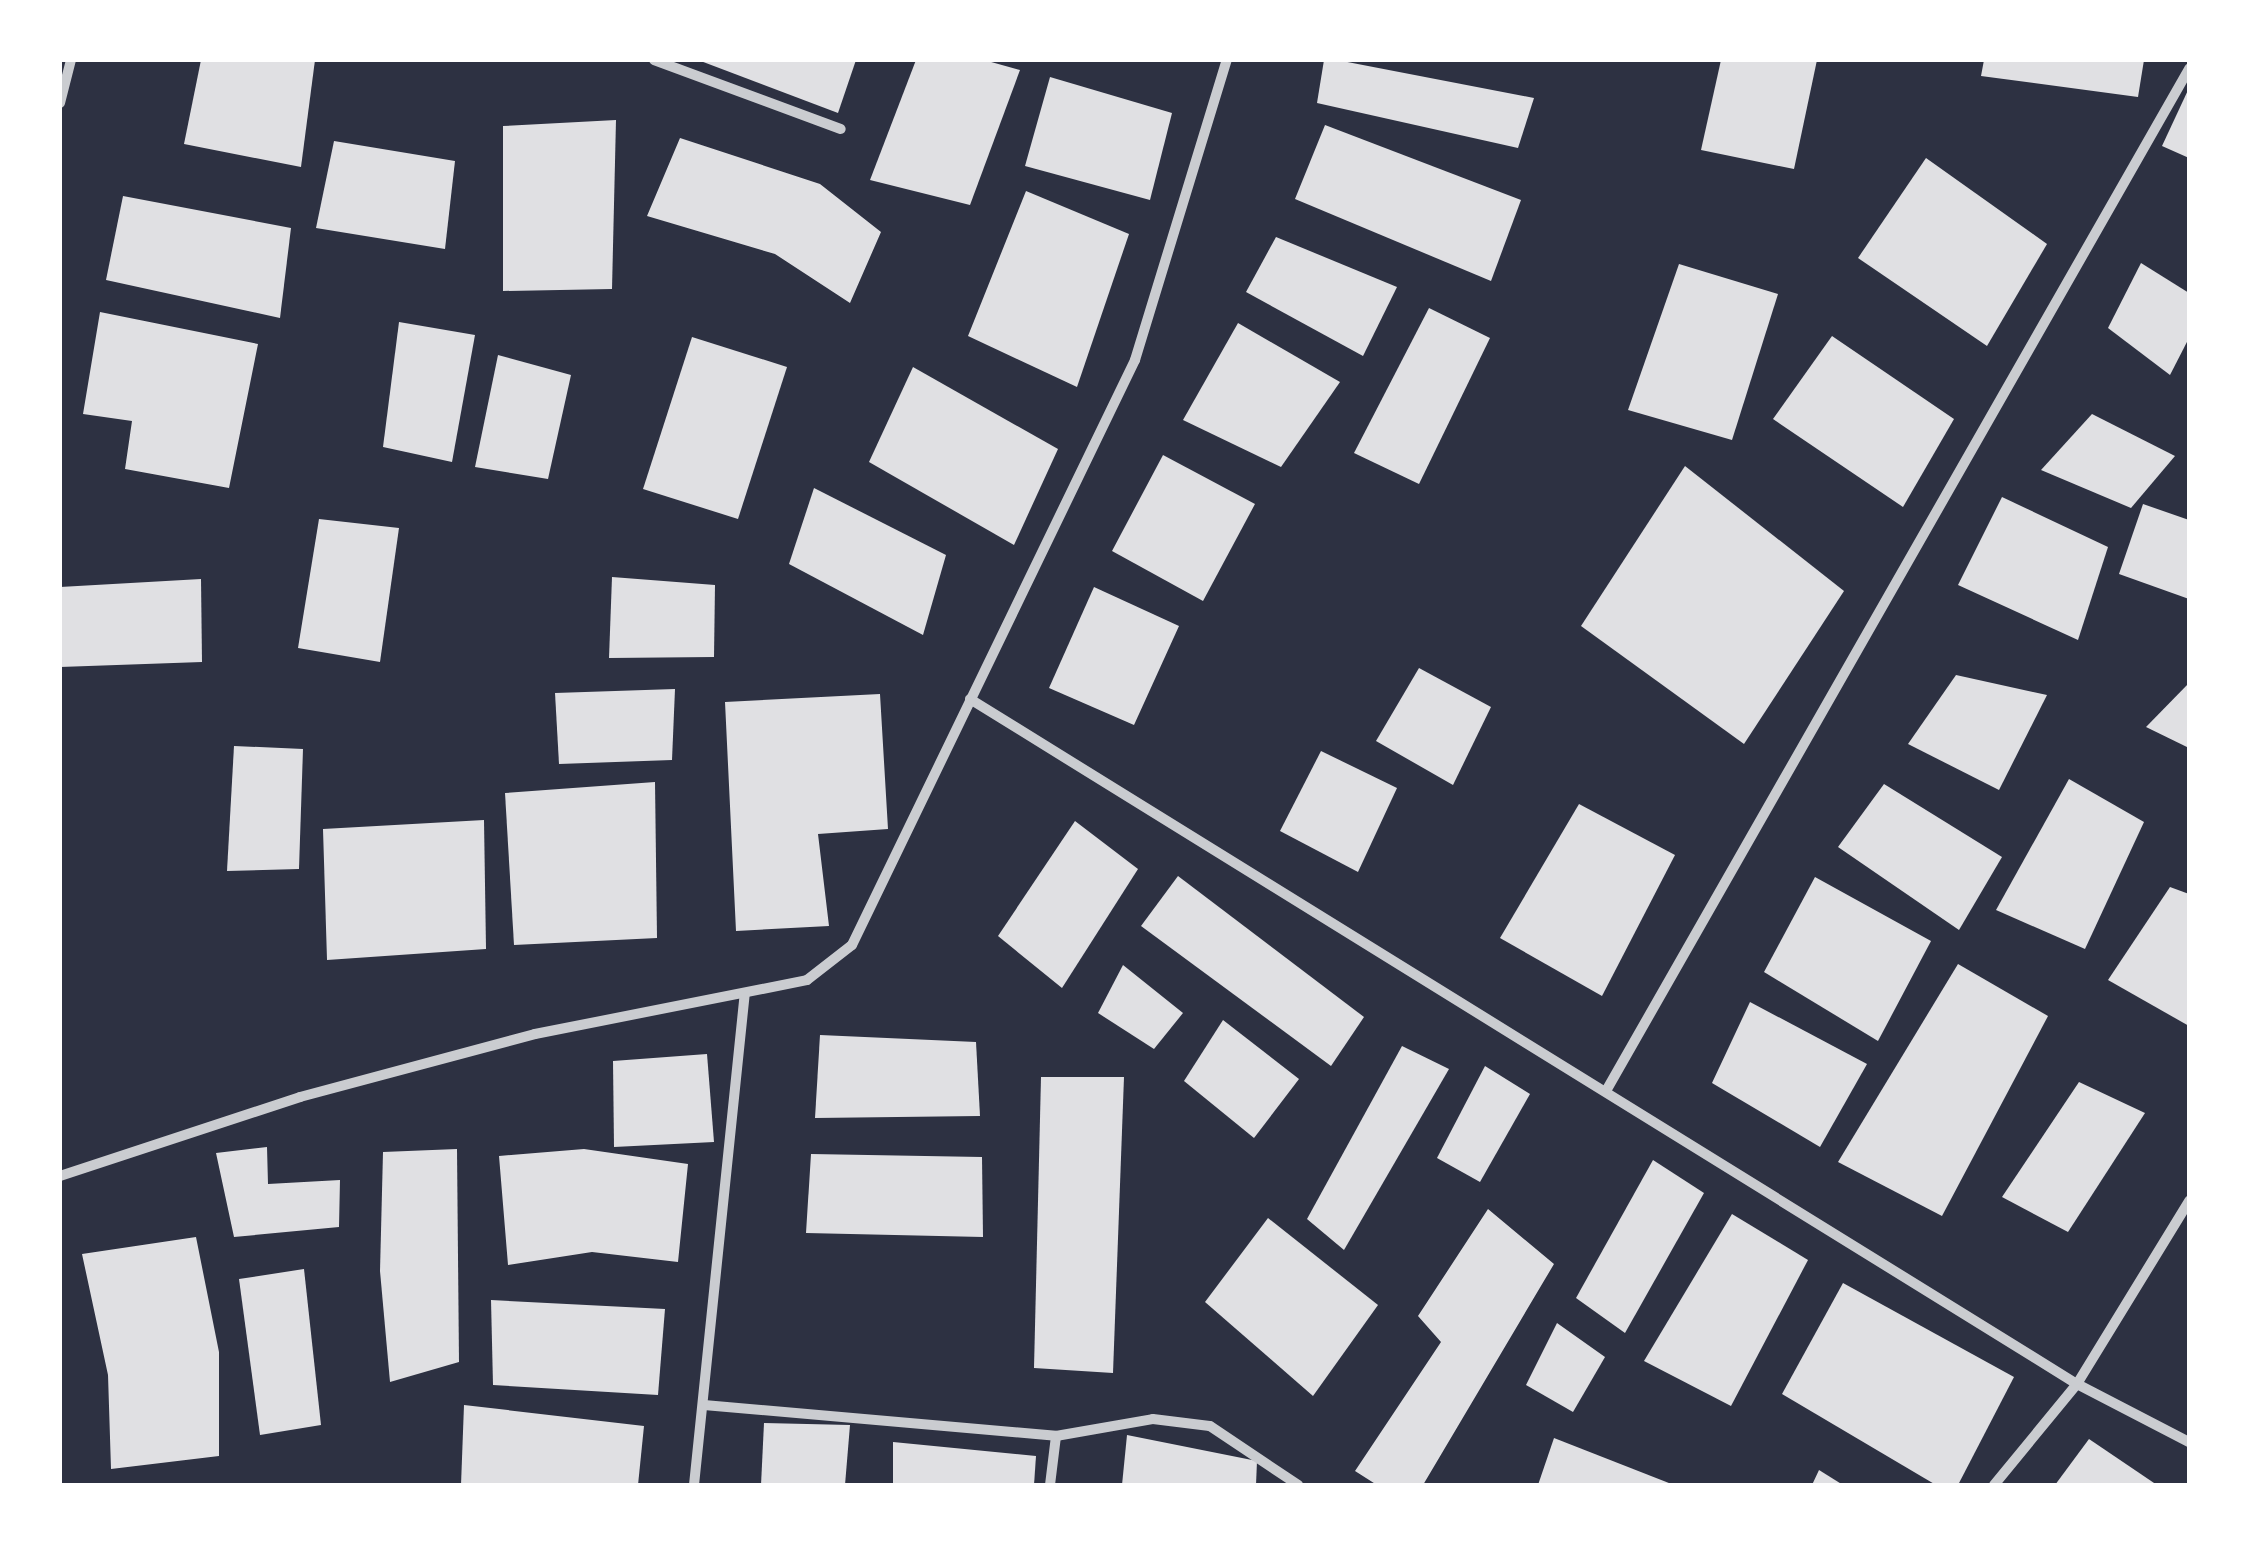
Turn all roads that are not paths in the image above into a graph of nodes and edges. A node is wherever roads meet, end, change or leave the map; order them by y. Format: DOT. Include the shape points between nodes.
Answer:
graph roads {
  1 [pos="71,60"];
  2 [pos="654,60"];
  3 [pos="1227,60"];
  4 [pos="2189,69"];
  5 [pos="60,103"];
  6 [pos="841,129"];
  7 [pos="970,698"];
  8 [pos="744,995"];
  9 [pos="1606,1091"];
  10 [pos="60,1176"];
  11 [pos="2189,1201"];
  12 [pos="2078,1384"];
  13 [pos="704,1405"];
  14 [pos="1056,1436"];
  15 [pos="2189,1442"];
  16 [pos="694,1485"];
  17 [pos="1050,1485"];
  18 [pos="1298,1485"];
  19 [pos="1994,1485"];
  1 -- 5 [label="street"];
  2 -- 6 [label="street"];
  3 -- 7 [label="street" via="1135,360"];
  4 -- 9 [label="street"];
  7 -- 8 [label="street" via="852,944 807,980"];
  7 -- 9 [label="street"];
  8 -- 10 [label="street" via="535,1034 300,1098"];
  8 -- 13 [label="street"];
  9 -- 12 [label="street"];
  11 -- 12 [label="street"];
  12 -- 15 [label="street"];
  12 -- 19 [label="street"];
  13 -- 14 [label="street"];
  13 -- 16 [label="street"];
  14 -- 17 [label="street"];
  14 -- 18 [label="street" via="1154,1419 1210,1426"];
}
